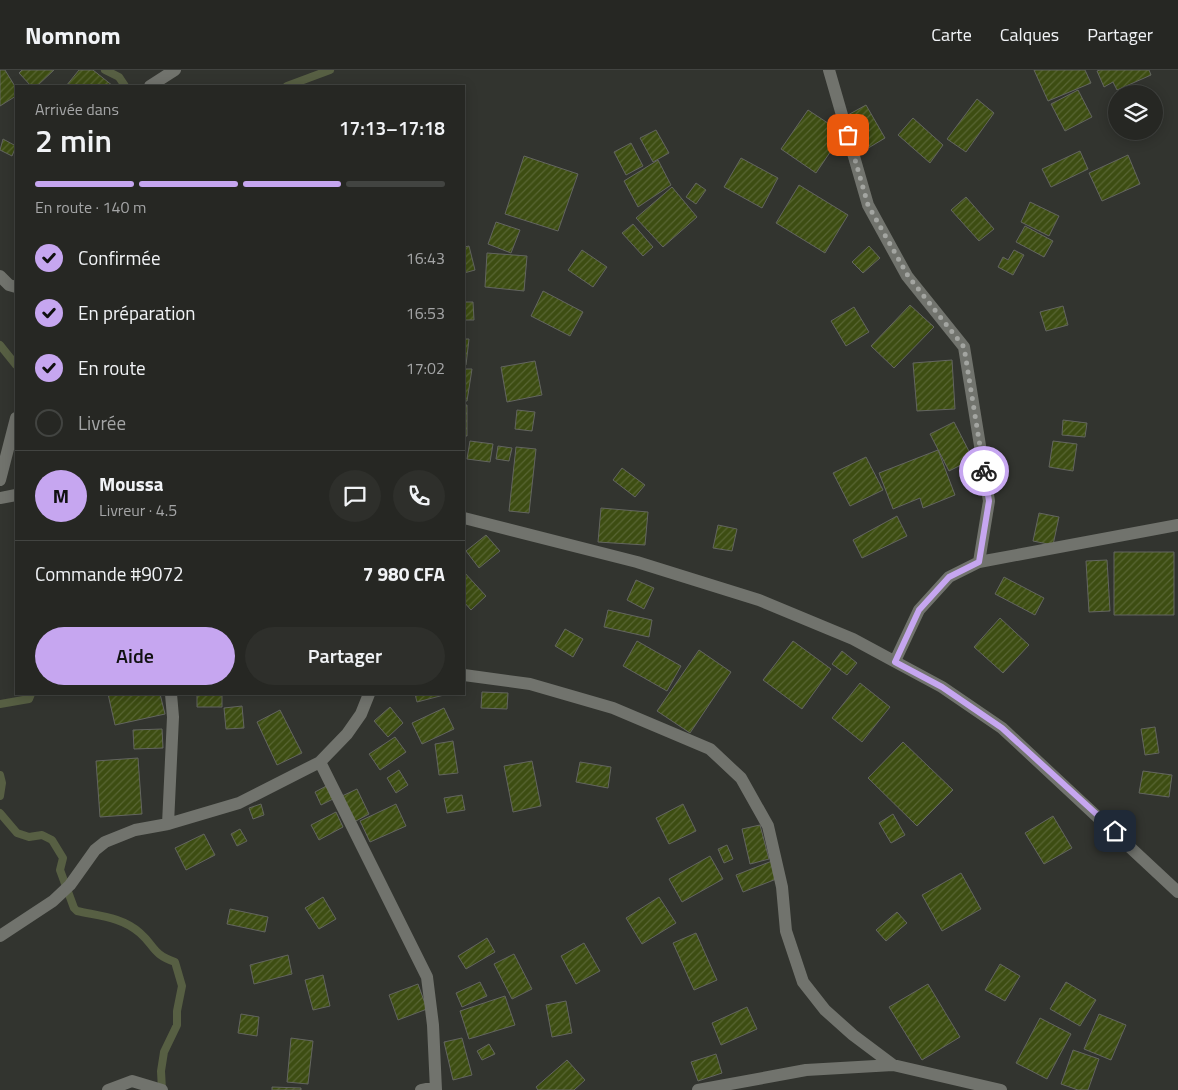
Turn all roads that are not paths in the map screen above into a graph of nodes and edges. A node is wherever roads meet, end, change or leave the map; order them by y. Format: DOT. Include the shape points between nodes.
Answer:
graph roads {
  1 [pos="175,70"];
  2 [pos="829,70"];
  3 [pos="152,85"];
  4 [pos="0,276"];
  5 [pos="15,287"];
  6 [pos="15,422"];
  7 [pos="0,480"];
  8 [pos="15,495"];
  9 [pos="0,498"];
  10 [pos="465,518"];
  11 [pos="1178,525"];
  12 [pos="979,562"];
  13 [pos="895,662"];
  14 [pos="465,675"];
  15 [pos="171,695"];
  16 [pos="369,695"];
  17 [pos="320,762"];
  18 [pos="168,824"];
  19 [pos="1178,892"];
  20 [pos="0,936"];
  21 [pos="893,1065"];
  22 [pos="435,1088"];
  23 [pos="158,1089"];
  24 [pos="108,1090"];
  25 [pos="422,1090"];
  26 [pos="698,1090"];
  27 [pos="1001,1090"];
  1 -- 3 [label="street"];
  2 -- 12 [label="street" via="868,205 908,276 964,347 989,501"];
  4 -- 5 [label="street"];
  6 -- 7 [label="street"];
  8 -- 9 [label="street"];
  10 -- 13 [label="street" via="637,562 759,600 853,639"];
  11 -- 12 [label="street"];
  12 -- 13 [label="street" via="949,577 919,610"];
  13 -- 19 [label="street" via="942,687 1002,728"];
  14 -- 21 [label="street" via="530,684 613,708 710,749 741,778 768,826 782,887 786,931 803,982 825,1010"];
  15 -- 18 [label="street" via="174,717"];
  16 -- 17 [label="street" via="361,714 347,734"];
  17 -- 18 [label="street" via="239,803"];
  17 -- 22 [label="street" via="427,978 433,1025"];
  18 -- 20 [label="street" via="135,830 105,842 53,902"];
  21 -- 26 [label="street" via="806,1070"];
  21 -- 27 [label="street"];
  22 -- 25 [label="street"];
  23 -- 24 [label="street" via="132,1081"];
}
